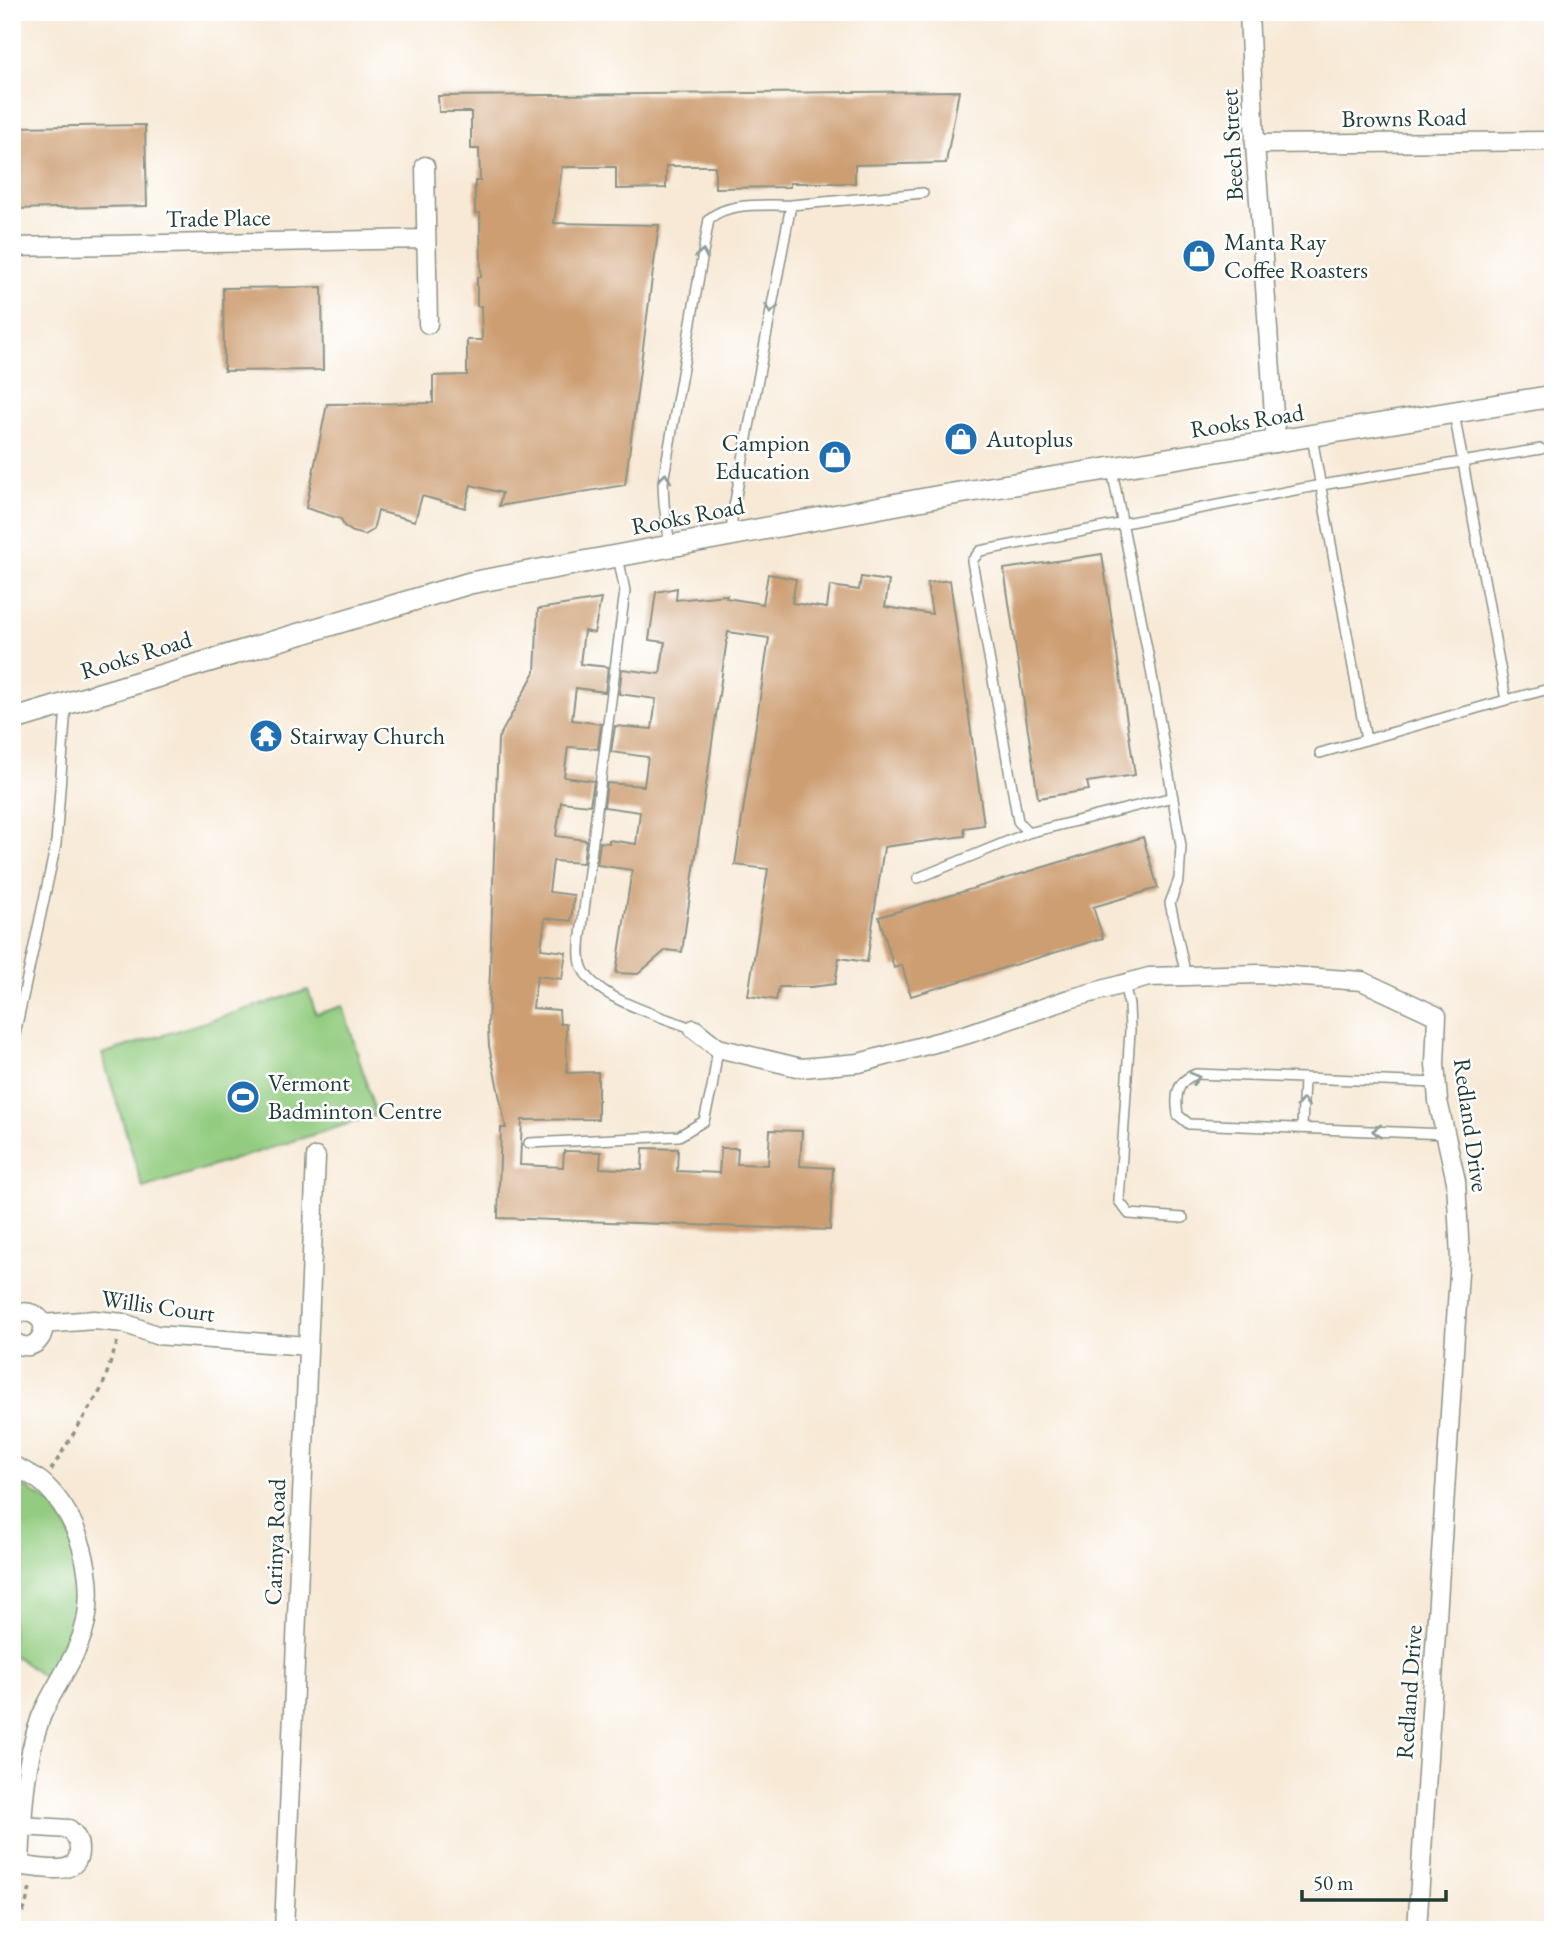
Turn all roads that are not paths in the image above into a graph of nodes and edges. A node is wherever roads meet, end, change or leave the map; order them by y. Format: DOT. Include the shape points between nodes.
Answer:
graph roads {
  1 [pos="1249,12"];
  2 [pos="1553,141"];
  3 [pos="1255,144"];
  4 [pos="425,166"];
  5 [pos="923,193"];
  6 [pos="791,205"];
  7 [pos="425,239"];
  8 [pos="12,247"];
  9 [pos="428,324"];
  10 [pos="1553,396"];
  11 [pos="1454,413"];
  12 [pos="1312,437"];
  13 [pos="1276,443"];
  14 [pos="1541,449"];
  15 [pos="1463,461"];
  16 [pos="1111,469"];
  17 [pos="1321,485"];
  18 [pos="1122,523"];
  19 [pos="732,534"];
  20 [pos="670,546"];
  21 [pos="618,557"];
  22 [pos="1553,688"];
  23 [pos="1506,699"];
  24 [pos="66,704"];
  25 [pos="12,720"];
  26 [pos="1366,740"];
  27 [pos="1320,753"];
  28 [pos="1173,797"];
  29 [pos="1028,833"];
  30 [pos="918,878"];
  31 [pos="1186,976"];
  32 [pos="1124,984"];
  33 [pos="694,1029"];
  34 [pos="12,1048"];
  35 [pos="718,1048"];
  36 [pos="1304,1078"];
  37 [pos="1437,1083"];
  38 [pos="1302,1128"];
  39 [pos="1446,1133"];
  40 [pos="529,1143"];
  41 [pos="316,1157"];
  42 [pos="1183,1218"];
  43 [pos="12,1319"];
  44 [pos="43,1324"];
  45 [pos="12,1340"];
  46 [pos="308,1346"];
  47 [pos="12,1465"];
  48 [pos="22,1826"];
  49 [pos="284,1930"];
  50 [pos="1417,1930"];
  1 -- 3 [label="street, Beech Street"];
  2 -- 3 [label="street, Browns Road"];
  3 -- 13 [label="street, Beech Street"];
  4 -- 7 [label="street"];
  5 -- 6 [label="lane"];
  6 -- 19 [label="lane, one-way"];
  20 -- 6 [label="lane, one-way" via="663,482 709,219 730,208"];
  7 -- 8 [label="street, Trade Place"];
  7 -- 9 [label="street"];
  10 -- 11 [label="street, Rooks Road"];
  11 -- 12 [label="street, Rooks Road"];
  11 -- 15 [label="lane"];
  12 -- 13 [label="street, Rooks Road"];
  12 -- 17 [label="lane"];
  13 -- 16 [label="street, Rooks Road"];
  14 -- 15 [label="lane"];
  15 -- 17 [label="lane"];
  15 -- 23 [label="lane"];
  16 -- 18 [label="lane"];
  16 -- 19 [label="street, Rooks Road"];
  17 -- 18 [label="lane"];
  17 -- 26 [label="lane"];
  18 -- 28 [label="lane"];
  18 -- 29 [label="lane" via="980,551 972,561 1018,821"];
  19 -- 20 [label="street, Rooks Road"];
  20 -- 21 [label="street, Rooks Road"];
  21 -- 24 [label="street, Rooks Road" via="470,583"];
  21 -- 33 [label="lane" via="625,591 583,918 582,965 591,982 620,999"];
  22 -- 23 [label="lane"];
  23 -- 26 [label="lane"];
  24 -- 25 [label="street, Rooks Road"];
  24 -- 34 [label="lane" via="56,844"];
  26 -- 27 [label="lane"];
  28 -- 29 [label="lane"];
  28 -- 31 [label="lane" via="1181,846 1179,878 1170,903"];
  29 -- 30 [label="lane"];
  31 -- 32 [label="street, Redland Drive" via="1149,977"];
  31 -- 37 [label="street, Redland Drive" via="1260,974 1362,981 1437,1016"];
  32 -- 35 [label="street, Redland Drive" via="859,1063 801,1068"];
  32 -- 42 [label="lane" via="1130,1031 1119,1201 1129,1214"];
  33 -- 35 [label="street, Redland Drive"];
  35 -- 40 [label="lane" via="704,1121 679,1136"];
  36 -- 37 [label="lane"];
  38 -- 36 [label="lane, one-way"];
  38 -- 36 [label="lane, one-way" via="1189,1124 1178,1115 1177,1090 1181,1082 1196,1074"];
  37 -- 39 [label="street, Redland Drive"];
  39 -- 38 [label="lane, one-way"];
  39 -- 50 [label="street, Redland Drive" via="1456,1181 1460,1257"];
  41 -- 46 [label="street, Carinya Road"];
  43 -- 44 [label="street, Willis Court" via="30,1312"];
  44 -- 45 [label="street" via="43,1334 31,1346"];
  44 -- 46 [label="street, Willis Court" via="94,1320 124,1323 156,1335"];
  46 -- 49 [label="street, Carinya Road"];
  47 -- 48 [label="street" via="43,1483 63,1506 79,1534 88,1587 88,1617 79,1645 42,1716 32,1750"];
  48 -- 48 [label="street" via="69,1829 79,1847 74,1866 22,1866"];
}
